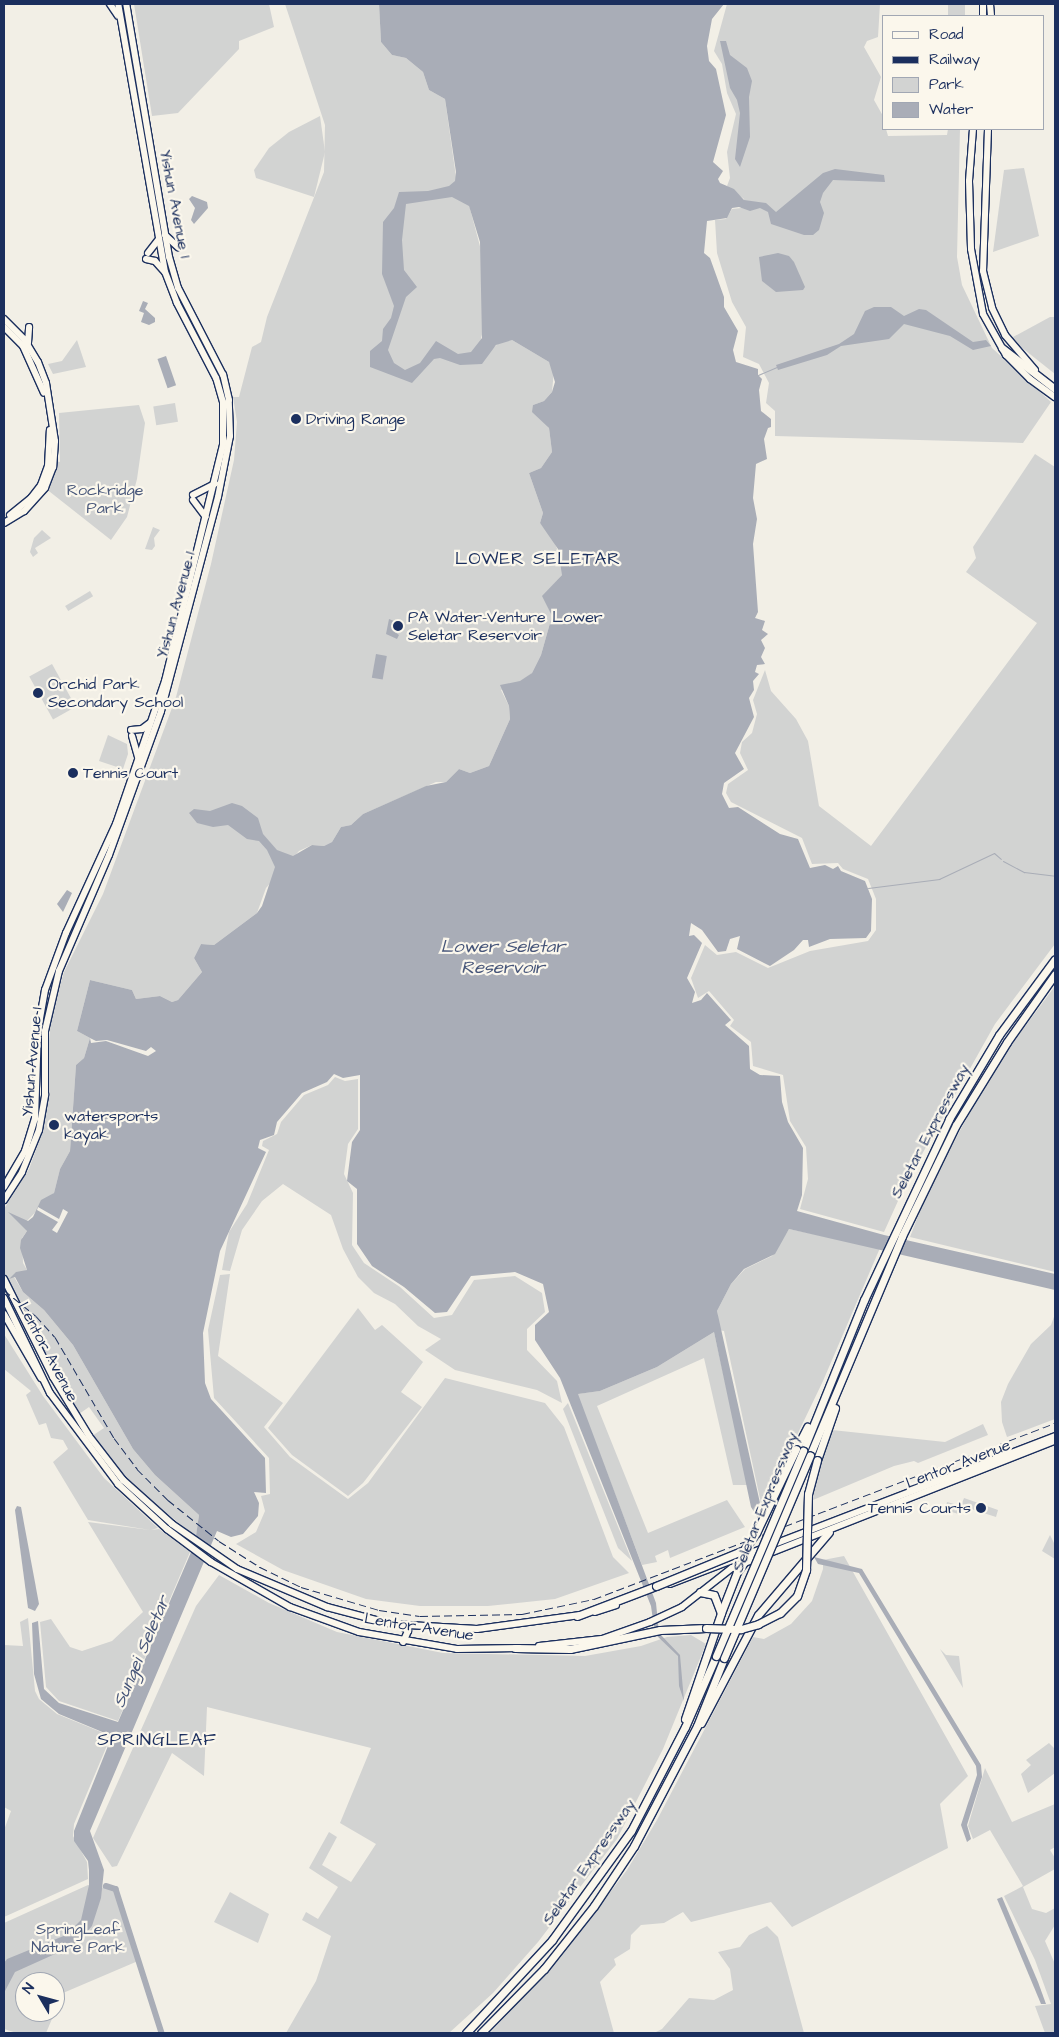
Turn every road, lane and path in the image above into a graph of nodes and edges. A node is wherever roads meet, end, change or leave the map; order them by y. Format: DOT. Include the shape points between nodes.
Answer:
graph roads {
  1 [pos="110,4"];
  2 [pos="118,4"];
  3 [pos="126,4"];
  4 [pos="120,19"];
  5 [pos="134,54"];
  6 [pos="128,63"];
  7 [pos="973,130"];
  8 [pos="989,130"];
  9 [pos="164,234"];
  10 [pos="158,239"];
  11 [pos="178,247"];
  12 [pos="165,272"];
  13 [pos="4,319"];
  14 [pos="4,327"];
  15 [pos="29,327"];
  16 [pos="29,345"];
  17 [pos="1002,348"];
  18 [pos="1055,385"];
  19 [pos="1055,389"];
  20 [pos="1055,396"];
  21 [pos="215,484"];
  22 [pos="206,517"];
  23 [pos="4,518"];
  24 [pos="4,523"];
  25 [pos="151,722"];
  26 [pos="138,757"];
  27 [pos="98,883"];
  28 [pos="87,885"];
  29 [pos="93,895"];
  30 [pos="82,898"];
  31 [pos="1055,959"];
  32 [pos="1055,974"];
  33 [pos="13,1172"];
  34 [pos="22,1172"];
  35 [pos="4,1187"];
  36 [pos="4,1200"];
  37 [pos="4,1279"];
  38 [pos="4,1298"];
  39 [pos="4,1316"];
  40 [pos="47,1384"];
  41 [pos="837,1393"];
  42 [pos="1055,1436"];
  43 [pos="1055,1441"];
  44 [pos="799,1450"];
  45 [pos="829,1532"];
  46 [pos="803,1537"];
  47 [pos="193,1544"];
  48 [pos="751,1552"];
  49 [pos="743,1563"];
  50 [pos="700,1592"];
  51 [pos="641,1593"];
  52 [pos="341,1611"];
  53 [pos="721,1613"];
  54 [pos="577,1616"];
  55 [pos="338,1626"];
  56 [pos="402,1626"];
  57 [pos="404,1642"];
  58 [pos="515,1648"];
  59 [pos="686,1726"];
  60 [pos="697,1726"];
  61 [pos="473,2026"];
  62 [pos="462,2033"];
  63 [pos="466,2033"];
  64 [pos="481,2033"];
  1 -- 4 [label="main road"];
  2 -- 4 [label="main road, Yishun Avenue 1"];
  3 -- 5 [label="main road, Yishun Avenue 1"];
  4 -- 6 [label="main road, Yishun Avenue 1"];
  5 -- 6 [label="main road"];
  5 -- 9 [label="main road, Yishun Avenue 1"];
  6 -- 10 [label="main road, Yishun Avenue 1"];
  7 -- 17 [label="main road" via="969,182 974,276 983,314"];
  8 -- 18 [label="main road" via="982,271 998,321 1014,347 1031,367"];
  9 -- 11 [label="main road"];
  9 -- 27 [label="main road, Yishun Avenue 1" via="178,288 223,375 229,400 230,436 218,497 165,696"];
  10 -- 12 [label="main road, Yishun Avenue 1"];
  10 -- 12 [label="main road" via="147,256"];
  12 -- 21 [label="main road, Yishun Avenue 1" via="177,303 210,363 222,402 223,445"];
  13 -- 16 [label="main road"];
  14 -- 23 [label="main road" via="23,346 40,379 50,436 48,466 41,485 31,498"];
  15 -- 16 [label="main road"];
  16 -- 24 [label="main road" via="46,383 53,422 54,456 51,474 42,492 24,511"];
  17 -- 19 [label="highway"];
  17 -- 20 [label="main road" via="1020,370"];
  21 -- 22 [label="main road, Yishun Avenue 1"];
  21 -- 22 [label="main road" via="193,497"];
  22 -- 25 [label="main road, Yishun Avenue 1" via="176,642"];
  25 -- 26 [label="main road, Yishun Avenue 1"];
  25 -- 26 [label="main road" via="131,733"];
  26 -- 28 [label="main road, Yishun Avenue 1" via="116,824"];
  27 -- 28 [label="main road" via="94,888"];
  27 -- 29 [label="main road, Yishun Avenue 1"];
  28 -- 30 [label="main road, Yishun Avenue 1"];
  29 -- 30 [label="main road" via="86,892"];
  29 -- 34 [label="main road, Yishun Avenue 1" via="59,968 51,998 45,1032 43,1112 34,1146"];
  30 -- 33 [label="main road, Yishun Avenue 1" via="44,997 38,1030 34,1119 25,1151"];
  31 -- 44 [label="highway, Seletar Expressway" via="999,1035 959,1102 893,1234"];
  32 -- 41 [label="highway, Seletar Expressway" via="961,1116 902,1236"];
  33 -- 34 [label="main road" via="15,1178"];
  33 -- 35 [label="main road, Yishun Avenue 1"];
  34 -- 36 [label="main road, Yishun Avenue 1"];
  37 -- 47 [label="main road, Lentor Avenue" via="53,1377 89,1436 123,1480"];
  38 -- 40 [label="main road, Lentor Avenue"];
  39 -- 40 [label="main road" via="35,1372"];
  40 -- 47 [label="main road, Lentor Avenue" via="118,1484"];
  41 -- 58 [label="highway, bridge" via="808,1494 809,1552 805,1577 797,1596 780,1613 741,1629 670,1628 561,1650"];
  41 -- 60 [label="highway, Seletar Expressway, bridge"];
  42 -- 46 [label="main road, Lentor Avenue"];
  43 -- 45 [label="main road, Lentor Avenue" via="949,1480"];
  44 -- 51 [label="highway, bridge" via="744,1550"];
  44 -- 59 [label="highway, Seletar Expressway, bridge"];
  45 -- 46 [label="main road, Lentor Avenue"];
  45 -- 60 [label="highway" via="758,1615 731,1662 709,1712"];
  46 -- 48 [label="main road, Lentor Avenue"];
  46 -- 49 [label="main road, Lentor Avenue"];
  47 -- 52 [label="main road, Lentor Avenue" via="294,1595"];
  47 -- 55 [label="main road, Lentor Avenue" via="211,1562 290,1607"];
  48 -- 49 [label="highway"];
  48 -- 51 [label="main road, Lentor Avenue"];
  49 -- 50 [label="main road, Lentor Avenue" via="724,1572"];
  49 -- 53 [label="highway"];
  50 -- 53 [label="highway" via="714,1594"];
  50 -- 58 [label="main road, Lentor Avenue" via="677,1610 602,1639"];
  51 -- 54 [label="highway"];
  52 -- 55 [label="main road" via="336,1618"];
  52 -- 56 [label="main road, Lentor Avenue"];
  53 -- 59 [label="highway" via="686,1716"];
  54 -- 56 [label="main road, Lentor Avenue" via="477,1629"];
  55 -- 57 [label="main road, Lentor Avenue"];
  56 -- 57 [label="main road" via="408,1635"];
  57 -- 58 [label="main road, Lentor Avenue" via="468,1650"];
  59 -- 61 [label="highway, Seletar Expressway" via="631,1831 585,1897 524,1973"];
  60 -- 64 [label="highway, Seletar Expressway" via="654,1812 594,1906 544,1969"];
  61 -- 62 [label="highway"];
  61 -- 63 [label="highway, Seletar Expressway"];
}
